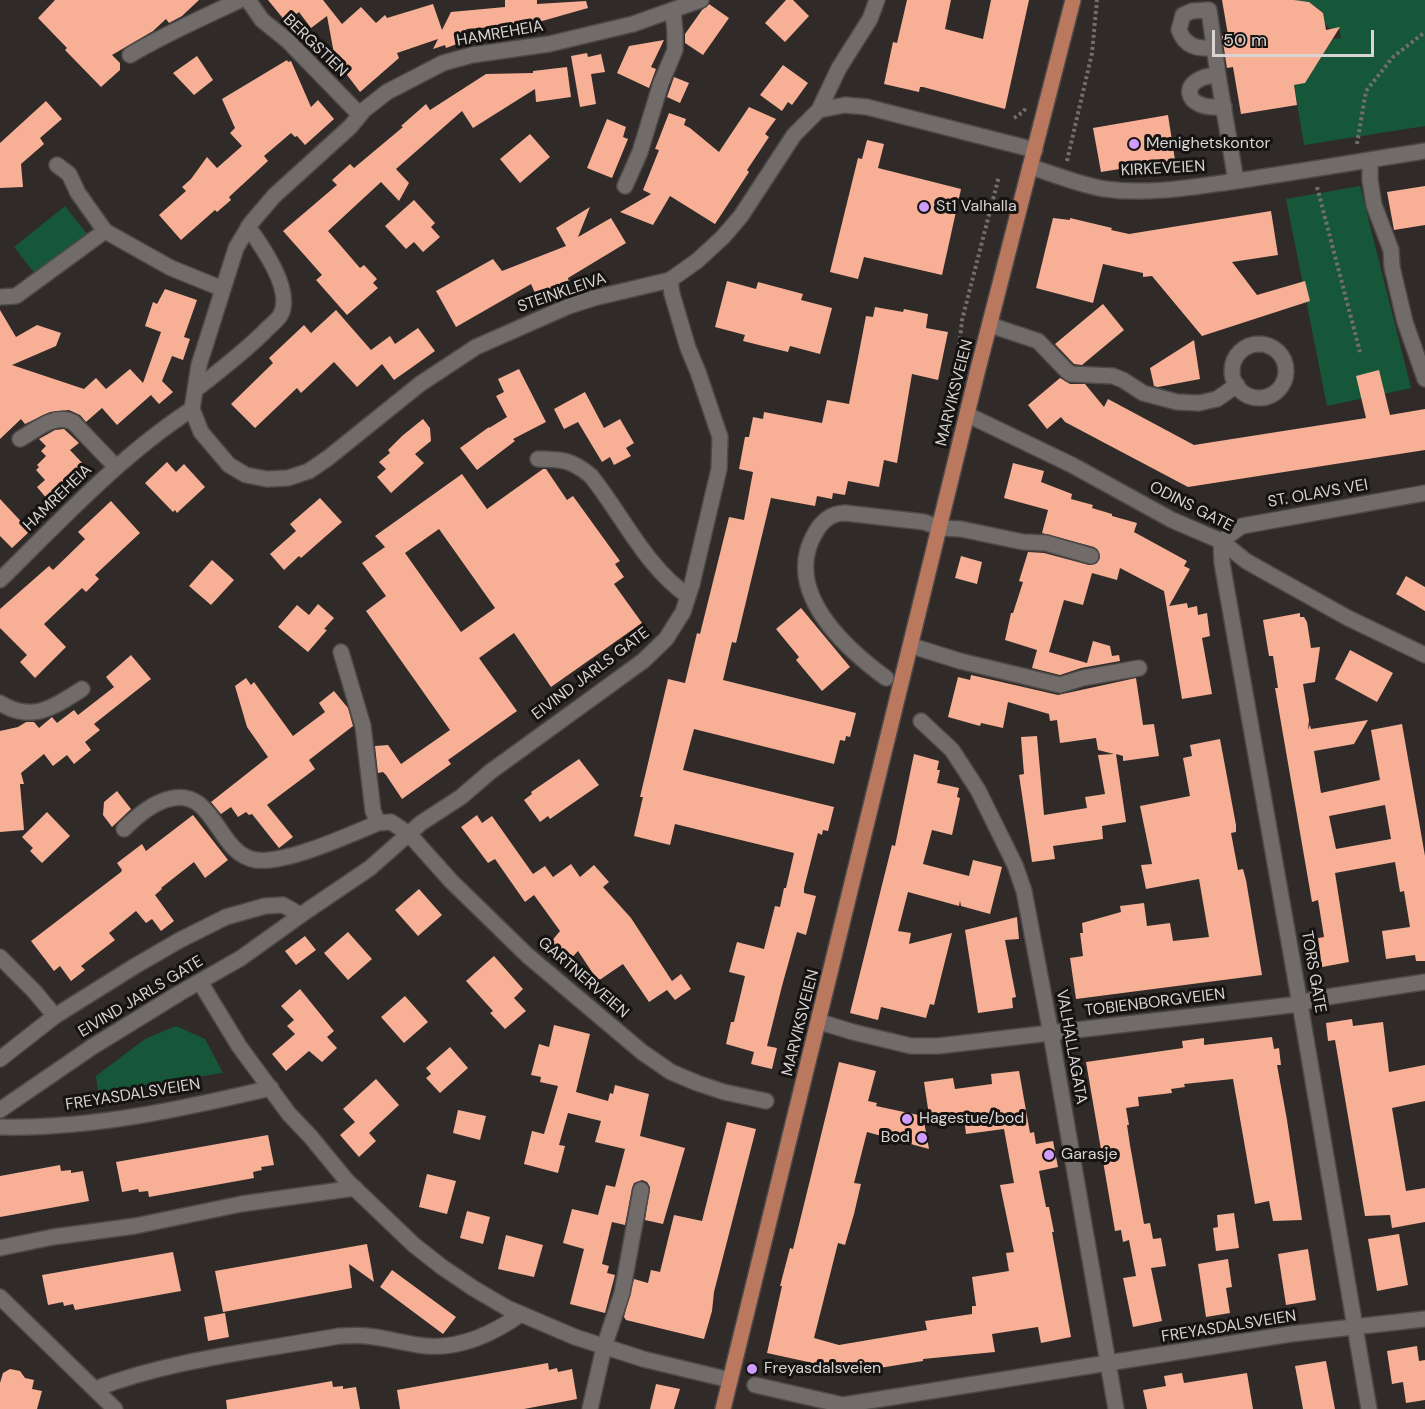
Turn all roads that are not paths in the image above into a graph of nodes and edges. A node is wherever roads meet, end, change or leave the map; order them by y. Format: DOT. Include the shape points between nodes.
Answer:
graph roads {
  1 [pos="240,0"];
  2 [pos="248,0"];
  3 [pos="701,0"];
  4 [pos="877,0"];
  5 [pos="1073,0"];
  6 [pos="673,11"];
  7 [pos="1214,47"];
  8 [pos="129,55"];
  9 [pos="1218,75"];
  10 [pos="1224,106"];
  11 [pos="819,110"];
  12 [pos="360,115"];
  13 [pos="1035,150"];
  14 [pos="1425,151"];
  15 [pos="1370,160"];
  16 [pos="57,165"];
  17 [pos="1030,167"];
  18 [pos="1236,181"];
  19 [pos="625,186"];
  20 [pos="248,227"];
  21 [pos="105,231"];
  22 [pos="670,280"];
  23 [pos="223,288"];
  24 [pos="0,297"];
  25 [pos="990,325"];
  26 [pos="1425,379"];
  27 [pos="1237,385"];
  28 [pos="195,390"];
  29 [pos="192,409"];
  30 [pos="968,415"];
  31 [pos="20,439"];
  32 [pos="538,459"];
  33 [pos="116,467"];
  34 [pos="1425,493"];
  35 [pos="941,528"];
  36 [pos="1221,541"];
  37 [pos="1091,556"];
  38 [pos="0,580"];
  39 [pos="688,596"];
  40 [pos="912,646"];
  41 [pos="341,652"];
  42 [pos="1425,655"];
  43 [pos="1139,669"];
  44 [pos="886,678"];
  45 [pos="82,689"];
  46 [pos="0,703"];
  47 [pos="921,721"];
  48 [pos="378,823"];
  49 [pos="124,829"];
  50 [pos="409,834"];
  51 [pos="301,915"];
  52 [pos="0,957"];
  53 [pos="200,982"];
  54 [pos="1425,982"];
  55 [pos="1300,1004"];
  56 [pos="55,1016"];
  57 [pos="820,1022"];
  58 [pos="1051,1034"];
  59 [pos="0,1059"];
  60 [pos="271,1088"];
  61 [pos="766,1101"];
  62 [pos="0,1110"];
  63 [pos="0,1127"];
  64 [pos="355,1188"];
  65 [pos="641,1190"];
  66 [pos="0,1248"];
  67 [pos="0,1297"];
  68 [pos="521,1314"];
  69 [pos="1425,1319"];
  70 [pos="1356,1327"];
  71 [pos="604,1347"];
  72 [pos="1108,1363"];
  73 [pos="730,1380"];
  74 [pos="755,1385"];
  75 [pos="95,1389"];
  76 [pos="116,1409"];
  77 [pos="590,1409"];
  78 [pos="723,1409"];
  79 [pos="1116,1409"];
  80 [pos="1369,1409"];
  1 -- 8 [label="street"];
  2 -- 12 [label="street, BERGSTIEN" via="262,20 288,41"];
  3 -- 6 [label="street, HAMREHEIA"];
  4 -- 11 [label="street, STEINKLEIVA"];
  5 -- 13 [label="main road, MARVIKSVEIEN"];
  6 -- 12 [label="street, HAMREHEIA" via="549,44 443,63 387,92"];
  6 -- 19 [label="street" via="675,50"];
  7 -- 9 [label="street"];
  9 -- 10 [label="street"];
  9 -- 10 [label="street" via="1196,79 1191,94 1199,106"];
  10 -- 18 [label="street"];
  11 -- 13 [label="street" via="845,105 867,107"];
  11 -- 22 [label="street, STEINKLEIVA" via="794,135 723,237"];
  12 -- 20 [label="street, HAMREHEIA" via="274,196"];
  13 -- 17 [label="main road, MARVIKSVEIEN"];
  14 -- 15 [label="street, KIRKEVEIEN"];
  15 -- 18 [label="street, KIRKEVEIEN"];
  15 -- 26 [label="street" via="1374,205 1391,250 1405,322"];
  16 -- 21 [label="street" via="69,174"];
  17 -- 18 [label="street, KIRKEVEIEN" via="1104,189 1143,191"];
  17 -- 25 [label="main road, MARVIKSVEIEN"];
  20 -- 23 [label="street, HAMREHEIA" via="236,248"];
  20 -- 28 [label="street" via="279,281 281,315"];
  21 -- 23 [label="street" via="152,259"];
  21 -- 24 [label="street" via="16,296"];
  22 -- 29 [label="street, STEINKLEIVA" via="569,306 476,347 420,384 328,459 288,478 246,475 229,465 201,432"];
  22 -- 39 [label="street, EIVIND JARLS GATE" via="688,348 720,437 717,478"];
  23 -- 28 [label="street, HAMREHEIA"];
  25 -- 27 [label="street" via="1038,341 1066,372 1113,376 1160,399 1199,403 1216,399"];
  25 -- 30 [label="main road, MARVIKSVEIEN"];
  28 -- 29 [label="street, HAMREHEIA"];
  29 -- 33 [label="street, HAMREHEIA"];
  30 -- 35 [label="main road, MARVIKSVEIEN"];
  30 -- 36 [label="street, ODINS GATE" via="1072,465 1172,520"];
  31 -- 33 [label="street, HAMREHEIA" via="65,418"];
  32 -- 39 [label="street" via="566,460 591,476 650,560"];
  33 -- 38 [label="street, HAMREHEIA"];
  34 -- 36 [label="street, ST. OLAVS VEI" via="1242,526"];
  35 -- 37 [label="street" via="1046,543"];
  35 -- 40 [label="main road, MARVIKSVEIEN"];
  35 -- 44 [label="street" via="924,522 839,513 824,520 813,537 806,564 813,601 862,661"];
  36 -- 42 [label="street, ODINS GATE" via="1246,561 1348,618"];
  36 -- 55 [label="street, TORS GATE"];
  39 -- 50 [label="street, EIVIND JARLS GATE" via="666,639 642,661"];
  40 -- 43 [label="street" via="1060,684"];
  40 -- 57 [label="main road, MARVIKSVEIEN"];
  41 -- 48 [label="street" via="362,719"];
  45 -- 46 [label="street" via="51,709 35,712 19,712"];
  47 -- 58 [label="street, VALHALLAGATA" via="952,750 978,790 1015,865 1024,891"];
  48 -- 49 [label="street" via="294,854 256,860 233,846 204,808 191,798 165,800"];
  48 -- 50 [label="street" via="391,822"];
  50 -- 51 [label="street, EIVIND JARLS GATE" via="370,868"];
  50 -- 61 [label="street, GARTNERVEIEN" via="527,955 642,1052 696,1083"];
  51 -- 53 [label="street, EIVIND JARLS GATE"];
  51 -- 56 [label="street, EIVIND JARLS GATE" via="283,905 265,906 226,918 171,945"];
  52 -- 56 [label="street"];
  53 -- 60 [label="street" via="239,1046"];
  53 -- 62 [label="street, EIVIND JARLS GATE" via="92,1047"];
  54 -- 55 [label="street, TOBIENBORGVEIEN"];
  55 -- 58 [label="street, TOBIENBORGVEIEN"];
  55 -- 70 [label="street, TORS GATE"];
  56 -- 59 [label="street, EIVIND JARLS GATE"];
  57 -- 58 [label="street, TOBIENBORGVEIEN" via="911,1046"];
  57 -- 73 [label="main road, MARVIKSVEIEN"];
  58 -- 72 [label="street, VALHALLAGATA"];
  60 -- 63 [label="street, FREYASDALSVEIEN" via="97,1122"];
  60 -- 64 [label="street"];
  64 -- 66 [label="street" via="241,1204"];
  64 -- 68 [label="street" via="442,1267"];
  65 -- 71 [label="street" via="622,1293"];
  67 -- 75 [label="street"];
  68 -- 71 [label="street"];
  68 -- 75 [label="street" via="503,1328 452,1344 429,1346 366,1335 339,1336 158,1368"];
  69 -- 70 [label="street, FREYASDALSVEIEN"];
  70 -- 72 [label="street, FREYASDALSVEIEN"];
  70 -- 80 [label="street, TORS GATE"];
  71 -- 73 [label="street"];
  71 -- 77 [label="street"];
  72 -- 74 [label="street, FREYASDALSVEIEN" via="843,1405"];
  72 -- 79 [label="street, VALHALLAGATA"];
  73 -- 78 [label="main road, MARVIKSVEIEN"];
  75 -- 76 [label="street"];
}
